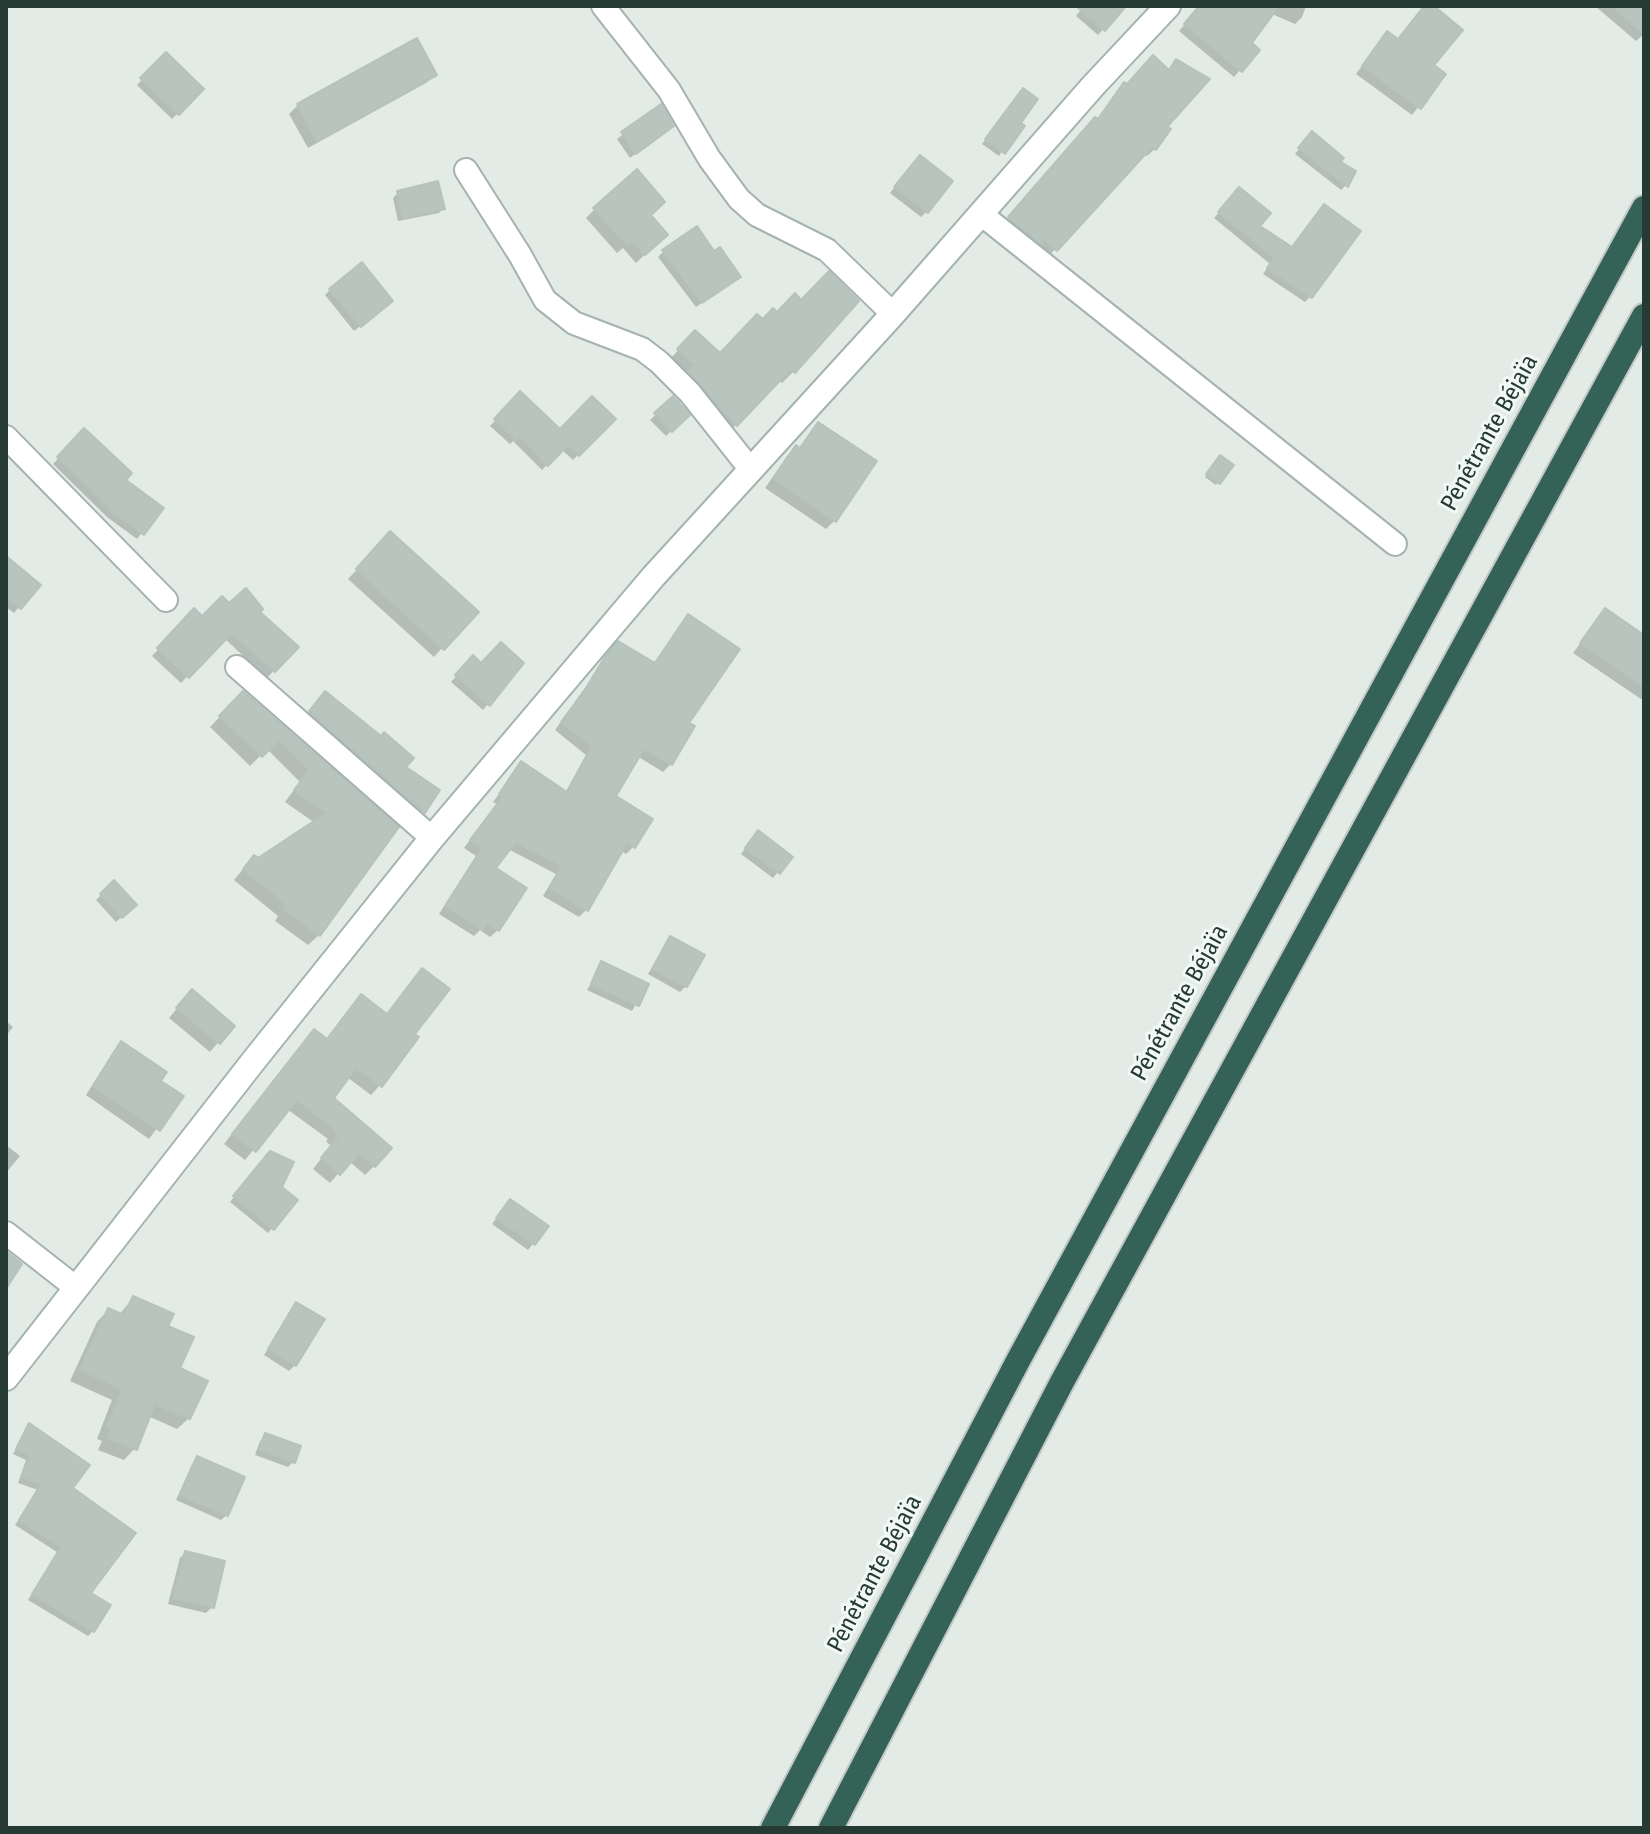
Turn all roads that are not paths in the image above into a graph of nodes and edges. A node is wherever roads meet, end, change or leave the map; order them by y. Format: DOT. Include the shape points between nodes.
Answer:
graph roads {
  1 [pos="603,6"];
  2 [pos="1168,6"];
  3 [pos="466,170"];
  4 [pos="1644,208"];
  5 [pos="981,214"];
  6 [pos="893,314"];
  7 [pos="1644,316"];
  8 [pos="6,437"];
  9 [pos="751,470"];
  10 [pos="1395,544"];
  11 [pos="166,600"];
  12 [pos="237,667"];
  13 [pos="432,838"];
  14 [pos="6,1233"];
  15 [pos="75,1287"];
  16 [pos="6,1378"];
  17 [pos="773,1828"];
  18 [pos="831,1828"];
  1 -- 6 [label="street" via="669,90 739,199 757,215 827,250"];
  2 -- 5 [label="main road"];
  3 -- 9 [label="street" via="545,300 574,323 642,349 659,362"];
  4 -- 17 [label="highway, Pénétrante Béjaïa" via="1020,1357"];
  5 -- 6 [label="main road"];
  5 -- 10 [label="street"];
  6 -- 9 [label="main road"];
  7 -- 18 [label="highway" via="1062,1382"];
  8 -- 11 [label="street"];
  9 -- 13 [label="main road"];
  12 -- 13 [label="street"];
  13 -- 15 [label="main road"];
  14 -- 15 [label="street"];
  15 -- 16 [label="main road"];
}
